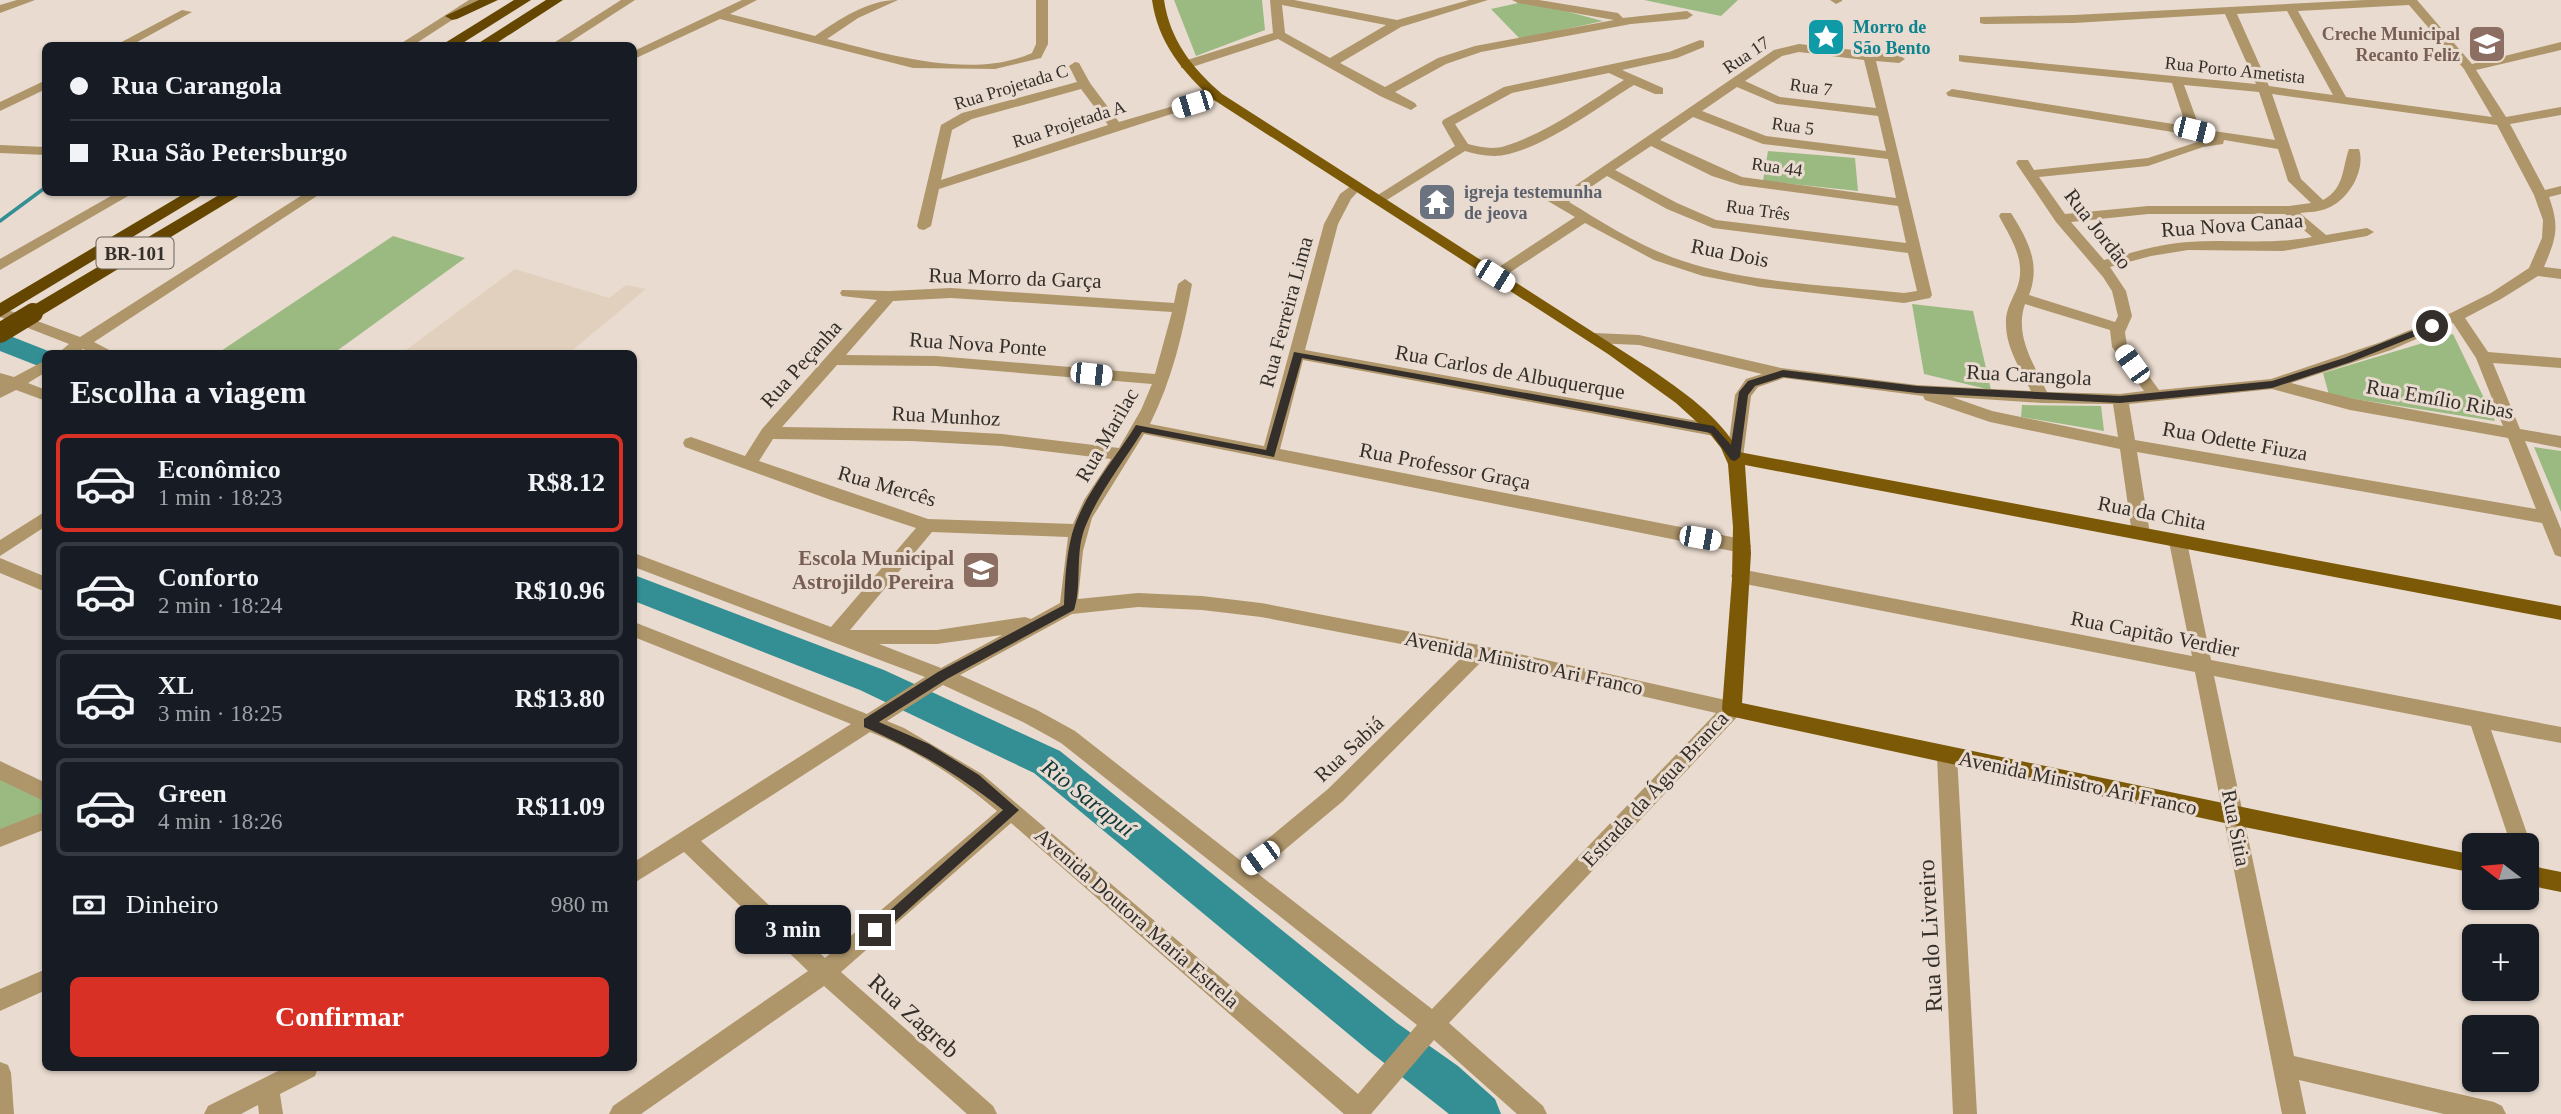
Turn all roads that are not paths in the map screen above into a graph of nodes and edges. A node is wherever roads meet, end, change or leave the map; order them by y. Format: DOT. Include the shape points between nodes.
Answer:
graph roads {
  1 [pos="29,0"];
  2 [pos="477,0"];
  3 [pos="491,0"];
  4 [pos="524,0"];
  5 [pos="556,0"];
  6 [pos="629,0"];
  7 [pos="751,0"];
  8 [pos="892,0"];
  9 [pos="1042,0"];
  10 [pos="1158,0"];
  11 [pos="1277,0"];
  12 [pos="1482,0"];
  13 [pos="1518,0"];
  14 [pos="2412,0"];
  15 [pos="2291,8"];
  16 [pos="0,9"];
  17 [pos="2229,10"];
  18 [pos="186,12"];
  19 [pos="719,15"];
  20 [pos="1687,15"];
  21 [pos="452,16"];
  22 [pos="526,18"];
  23 [pos="1631,20"];
  24 [pos="1984,20"];
  25 [pos="1396,24"];
  26 [pos="1279,35"];
  27 [pos="816,40"];
  28 [pos="128,42"];
  29 [pos="409,42"];
  30 [pos="454,42"];
  31 [pos="487,42"];
  32 [pos="501,42"];
  33 [pos="561,42"];
  34 [pos="1700,44"];
  35 [pos="2561,46"];
  36 [pos="637,54"];
  37 [pos="1869,57"];
  38 [pos="1963,58"];
  39 [pos="1899,59"];
  40 [pos="1332,62"];
  41 [pos="1185,65"];
  42 [pos="1074,66"];
  43 [pos="2469,68"];
  44 [pos="1610,69"];
  45 [pos="1633,80"];
  46 [pos="2177,81"];
  47 [pos="1737,82"];
  48 [pos="1084,84"];
  49 [pos="42,86"];
  50 [pos="2264,89"];
  51 [pos="1659,91"];
  52 [pos="1384,93"];
  53 [pos="1952,93"];
  54 [pos="1218,97"];
  55 [pos="2342,100"];
  56 [pos="1410,106"];
  57 [pos="0,107"];
  58 [pos="2561,111"];
  59 [pos="1693,112"];
  60 [pos="1884,113"];
  61 [pos="2502,122"];
  62 [pos="1116,127"];
  63 [pos="2194,130"];
  64 [pos="2235,140"];
  65 [pos="1652,141"];
  66 [pos="2285,146"];
  67 [pos="1463,147"];
  68 [pos="0,149"];
  69 [pos="42,151"];
  70 [pos="2354,152"];
  71 [pos="1894,156"];
  72 [pos="1607,171"];
  73 [pos="1356,186"];
  74 [pos="932,187"];
  75 [pos="2561,190"];
  76 [pos="1541,191"];
  77 [pos="2541,195"];
  78 [pos="122,196"];
  79 [pos="192,196"];
  80 [pos="230,196"];
  81 [pos="311,196"];
  82 [pos="1377,200"];
  83 [pos="1560,202"];
  84 [pos="1905,203"];
  85 [pos="2322,206"];
  86 [pos="2288,210"];
  87 [pos="2006,216"];
  88 [pos="1585,217"];
  89 [pos="2062,219"];
  90 [pos="924,226"];
  91 [pos="2367,232"];
  92 [pos="2322,239"];
  93 [pos="1915,249"];
  94 [pos="0,265"];
  95 [pos="2102,265"];
  96 [pos="2535,271"];
  97 [pos="2561,274"];
  98 [pos="1495,276"];
  99 [pos="1185,284"];
  100 [pos="847,293"];
  101 [pos="889,296"];
  102 [pos="2021,298"];
  103 [pos="1181,308"];
  104 [pos="4,309"];
  105 [pos="2456,316"];
  106 [pos="117,320"];
  107 [pos="2119,328"];
  108 [pos="0,333"];
  109 [pos="1594,338"];
  110 [pos="82,342"];
  111 [pos="70,350"];
  112 [pos="102,350"];
  113 [pos="107,350"];
  114 [pos="1298,354"];
  115 [pos="2483,357"];
  116 [pos="834,360"];
  117 [pos="2561,363"];
  118 [pos="1783,373"];
  119 [pos="1162,380"];
  120 [pos="2272,384"];
  121 [pos="36,387"];
  122 [pos="4,388"];
  123 [pos="1918,390"];
  124 [pos="2156,397"];
  125 [pos="2042,398"];
  126 [pos="2120,399"];
  127 [pos="1140,428"];
  128 [pos="1714,430"];
  129 [pos="768,433"];
  130 [pos="2513,434"];
  131 [pos="2561,442"];
  132 [pos="691,443"];
  133 [pos="2127,445"];
  134 [pos="1122,454"];
  135 [pos="1270,455"];
  136 [pos="1735,457"];
  137 [pos="749,463"];
  138 [pos="2549,518"];
  139 [pos="42,520"];
  140 [pos="928,524"];
  141 [pos="1078,531"];
  142 [pos="2141,534"];
  143 [pos="2178,541"];
  144 [pos="1742,545"];
  145 [pos="0,548"];
  146 [pos="2561,550"];
  147 [pos="637,561"];
  148 [pos="0,565"];
  149 [pos="1740,576"];
  150 [pos="42,584"];
  151 [pos="1069,607"];
  152 [pos="2561,613"];
  153 [pos="1038,622"];
  154 [pos="637,630"];
  155 [pos="834,636"];
  156 [pos="1479,652"];
  157 [pos="2203,666"];
  158 [pos="935,680"];
  159 [pos="1732,709"];
  160 [pos="876,718"];
  161 [pos="2478,719"];
  162 [pos="2561,736"];
  163 [pos="1947,756"];
  164 [pos="0,770"];
  165 [pos="42,791"];
  166 [pos="1012,810"];
  167 [pos="2234,816"];
  168 [pos="42,822"];
  169 [pos="2517,833"];
  170 [pos="0,838"];
  171 [pos="686,841"];
  172 [pos="2462,862"];
  173 [pos="637,871"];
  174 [pos="1242,872"];
  175 [pos="2539,875"];
  176 [pos="2561,882"];
  177 [pos="825,972"];
  178 [pos="42,981"];
  179 [pos="0,1000"];
  180 [pos="1433,1024"];
  181 [pos="2284,1065"];
  182 [pos="301,1071"];
  183 [pos="0,1073"];
  184 [pos="268,1087"];
  185 [pos="1357,1112"];
  186 [pos="2,1114"];
  187 [pos="216,1114"];
  188 [pos="271,1114"];
  189 [pos="621,1114"];
  190 [pos="985,1114"];
  191 [pos="1535,1114"];
  192 [pos="1965,1114"];
  193 [pos="2294,1114"];
  194 [pos="2494,1114"];
  1 -- 16 [label="street"];
  2 -- 21 [label="street"];
  3 -- 21 [label="highway"];
  4 -- 30 [label="highway"];
  5 -- 22 [label="highway"];
  6 -- 33 [label="street"];
  7 -- 19 [label="street"];
  8 -- 27 [label="street" via="854,16"];
  9 -- 27 [label="street" via="1040,51 1022,61 928,66"];
  10 -- 41 [label="main road" via="1159,16"];
  11 -- 25 [label="street"];
  11 -- 26 [label="street"];
  12 -- 25 [label="street"];
  13 -- 23 [label="street"];
  14 -- 15 [label="street"];
  14 -- 43 [label="street"];
  15 -- 17 [label="street"];
  15 -- 55 [label="street"];
  17 -- 24 [label="street"];
  17 -- 50 [label="street"];
  18 -- 28 [label="street"];
  19 -- 27 [label="street"];
  19 -- 36 [label="street"];
  20 -- 23 [label="street"];
  21 -- 29 [label="street"];
  22 -- 31 [label="highway"];
  22 -- 32 [label="highway"];
  23 -- 52 [label="street" via="1459,54"];
  25 -- 40 [label="street"];
  26 -- 40 [label="street"];
  26 -- 41 [label="street"];
  34 -- 44 [label="street"];
  35 -- 43 [label="street"];
  37 -- 39 [label="street, Rua 17"];
  37 -- 47 [label="street, Rua 17" via="1788,48"];
  37 -- 60 [label="street"];
  38 -- 46 [label="street, Rua Porto Ametista"];
  40 -- 52 [label="street"];
  41 -- 54 [label="main road"];
  42 -- 48 [label="street, Rua Projetada C"];
  43 -- 61 [label="street"];
  44 -- 45 [label="street"];
  44 -- 67 [label="street" via="1508,90 1448,123"];
  45 -- 51 [label="street"];
  45 -- 67 [label="street" via="1558,127 1506,151"];
  46 -- 50 [label="street, Rua Porto Ametista"];
  46 -- 63 [label="street"];
  47 -- 59 [label="street, Rua 17"];
  47 -- 60 [label="street, Rua 7" via="1777,100"];
  48 -- 62 [label="street"];
  48 -- 74 [label="street, Rua Projetada C" via="953,122 942,137"];
  49 -- 57 [label="street"];
  50 -- 55 [label="street, Rua Porto Ametista"];
  50 -- 66 [label="street"];
  52 -- 56 [label="street"];
  53 -- 63 [label="street"];
  54 -- 62 [label="street, Rua Projetada A"];
  54 -- 73 [label="main road"];
  55 -- 61 [label="street, Rua Porto Ametista"];
  58 -- 61 [label="street, Rua Porto Ametista"];
  59 -- 65 [label="street, Rua 17"];
  59 -- 71 [label="street, Rua 5" via="1763,140"];
  60 -- 71 [label="street"];
  61 -- 77 [label="street"];
  62 -- 74 [label="street, Rua Projetada A"];
  63 -- 64 [label="street"];
  64 -- 66 [label="street"];
  64 -- 89 [label="street, Rua Jordão" via="2197,143 2148,162 2027,169"];
  65 -- 72 [label="street, Rua 17"];
  65 -- 84 [label="street, Rua 44" via="1740,181"];
  66 -- 85 [label="street" via="2295,181"];
  67 -- 82 [label="street"];
  68 -- 69 [label="street"];
  70 -- 85 [label="street" via="2353,170 2344,188"];
  71 -- 84 [label="street"];
  72 -- 83 [label="street, Rua 17"];
  72 -- 93 [label="street, Rua Três" via="1713,224"];
  73 -- 82 [label="main road"];
  73 -- 114 [label="street, Rua Ferreira Lima" via="1331,224"];
  74 -- 90 [label="street, Rua Projetada C"];
  75 -- 77 [label="street"];
  76 -- 83 [label="street, Rua Dois"];
  77 -- 96 [label="street" via="2550,220 2549,238"];
  78 -- 94 [label="street"];
  79 -- 104 [label="highway, BR-101"];
  80 -- 108 [label="highway, BR-101, bridge"];
  81 -- 106 [label="street"];
  82 -- 98 [label="main road"];
  83 -- 88 [label="street, Rua Dois"];
  84 -- 93 [label="street"];
  85 -- 86 [label="street"];
  86 -- 89 [label="street" via="2148,210"];
  86 -- 92 [label="street"];
  87 -- 102 [label="street" via="2029,267"];
  88 -- 93 [label="street, Rua Dois" via="1645,250 1701,271 1904,298 1923,297 1925,291"];
  88 -- 98 [label="street"];
  89 -- 95 [label="street, Rua Jordão"];
  91 -- 92 [label="street, Rua Nova Canaa"];
  92 -- 95 [label="street, Rua Nova Canaa" via="2283,247 2188,246"];
  95 -- 107 [label="street, Rua Jordão" via="2124,303 2125,316"];
  96 -- 97 [label="street"];
  96 -- 105 [label="street, Rua Carangola"];
  98 -- 109 [label="main road"];
  99 -- 103 [label="street, Rua Marilac"];
  100 -- 101 [label="street, Rua Morro da Garça"];
  101 -- 103 [label="street, Rua Morro da Garça" via="951,293"];
  101 -- 116 [label="street, Rua Peçanha"];
  102 -- 107 [label="street"];
  102 -- 125 [label="street" via="2012,320 2014,335"];
  103 -- 119 [label="street, Rua Marilac"];
  104 -- 110 [label="street"];
  105 -- 115 [label="street"];
  105 -- 120 [label="street, Rua Carangola" via="2386,346"];
  106 -- 110 [label="street"];
  106 -- 113 [label="street" via="106,336"];
  107 -- 124 [label="street, Rua Jordão" via="2120,347"];
  109 -- 118 [label="street" via="1639,340"];
  109 -- 128 [label="main road" via="1674,393"];
  110 -- 111 [label="street"];
  110 -- 112 [label="street"];
  114 -- 128 [label="street, Rua Carlos de Albuquerque"];
  114 -- 135 [label="street, Rua Ferreira Lima"];
  115 -- 117 [label="street"];
  115 -- 130 [label="street"];
  116 -- 119 [label="street, Rua Nova Ponte" via="936,361"];
  116 -- 129 [label="street, Rua Peçanha"];
  118 -- 123 [label="street, Rua Carangola"];
  118 -- 136 [label="street, Rua Carangola" via="1752,383 1743,395"];
  119 -- 127 [label="street, Rua Marilac"];
  120 -- 124 [label="street, Rua Carangola"];
  120 -- 130 [label="street, Rua Emílio Ribas" via="2350,404"];
  121 -- 122 [label="street"];
  123 -- 125 [label="street, Rua Carangola"];
  123 -- 133 [label="street, Rua Odette Fiuza" via="1990,416"];
  124 -- 126 [label="street, Rua Carangola"];
  125 -- 126 [label="street, Rua Carangola"];
  126 -- 133 [label="street"];
  127 -- 134 [label="street, Rua Marilac"];
  127 -- 135 [label="street, Rua Professor Graça"];
  128 -- 136 [label="main road"];
  129 -- 134 [label="street, Rua Munhoz" via="1002,440"];
  129 -- 137 [label="street, Rua Peçanha"];
  130 -- 131 [label="street, Rua Emílio Ribas"];
  130 -- 138 [label="street"];
  132 -- 137 [label="street, Rua Mercês"];
  133 -- 138 [label="street, Rua Odette Fiuza"];
  133 -- 142 [label="street"];
  134 -- 141 [label="street, Rua Marilac"];
  135 -- 144 [label="street, Rua Professor Graça"];
  136 -- 142 [label="main road, Rua da Chita"];
  136 -- 144 [label="main road, Estrada da Água Branca"];
  137 -- 140 [label="street, Rua Mercês"];
  138 -- 146 [label="street"];
  139 -- 145 [label="street"];
  140 -- 141 [label="street, Rua Mercês"];
  140 -- 155 [label="street"];
  141 -- 151 [label="street, Rua Marilac"];
  142 -- 143 [label="main road, Rua da Chita"];
  143 -- 152 [label="main road, Rua da Chita"];
  143 -- 157 [label="street, Rua Sitia"];
  144 -- 149 [label="main road, Estrada da Água Branca"];
  147 -- 155 [label="street"];
  148 -- 150 [label="street"];
  149 -- 157 [label="street, Rua Capitão Verdier"];
  149 -- 159 [label="main road, Estrada da Água Branca"];
  151 -- 153 [label="street, Avenida Ministro Ari Franco"];
  151 -- 156 [label="street, Avenida Ministro Ari Franco" via="1138,600 1202,603"];
  153 -- 155 [label="street" via="937,637"];
  153 -- 158 [label="street, Avenida Ministro Ari Franco"];
  154 -- 160 [label="street, Avenida Doutora Maria Estrela"];
  155 -- 158 [label="street"];
  156 -- 159 [label="street, Avenida Ministro Ari Franco"];
  156 -- 174 [label="street, Rua Sabiá" via="1279,845"];
  157 -- 161 [label="street, Rua Capitão Verdier"];
  157 -- 167 [label="street, Rua Sitia"];
  158 -- 160 [label="street, Avenida Ministro Ari Franco"];
  158 -- 174 [label="street" via="1030,716 1068,737"];
  159 -- 163 [label="main road, Avenida Ministro Ari Franco"];
  159 -- 180 [label="street, Estrada da Água Branca"];
  160 -- 166 [label="street, Avenida Doutora Maria Estrela" via="975,779"];
  160 -- 171 [label="street, Avenida Ministro Ari Franco"];
  161 -- 162 [label="street, Rua Capitão Verdier"];
  161 -- 169 [label="street"];
  163 -- 167 [label="main road, Avenida Ministro Ari Franco"];
  163 -- 192 [label="street, Rua do Livreiro"];
  164 -- 165 [label="street"];
  166 -- 177 [label="street"];
  166 -- 185 [label="street, Avenida Doutora Maria Estrela"];
  167 -- 172 [label="main road, Avenida Ministro Ari Franco"];
  167 -- 181 [label="street, Rua Sitia"];
  168 -- 170 [label="street"];
  171 -- 173 [label="street, Avenida Ministro Ari Franco"];
  171 -- 177 [label="street, Rua Zagreb"];
  174 -- 180 [label="street"];
  175 -- 176 [label="main road"];
  177 -- 189 [label="street"];
  177 -- 190 [label="street, Rua Zagreb"];
  178 -- 179 [label="street"];
  180 -- 185 [label="street, Estrada da Água Branca"];
  180 -- 191 [label="street"];
  181 -- 193 [label="street, Rua Sitia"];
  181 -- 194 [label="street"];
  182 -- 184 [label="street"];
  183 -- 186 [label="street"];
  184 -- 187 [label="street"];
  184 -- 188 [label="street"];
}
